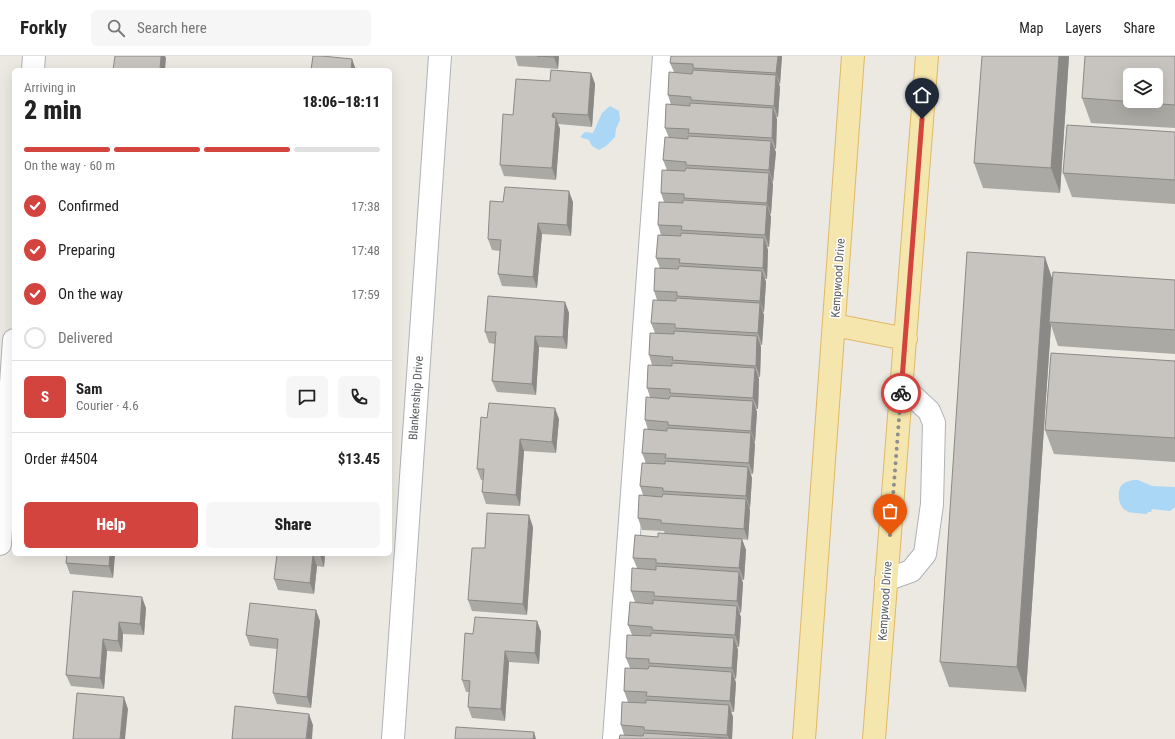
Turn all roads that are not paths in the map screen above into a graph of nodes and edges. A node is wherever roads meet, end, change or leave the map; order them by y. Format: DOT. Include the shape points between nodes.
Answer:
graph roads {
  1 [pos="34,56"];
  2 [pos="440,56"];
  3 [pos="664,56"];
  4 [pos="853,56"];
  5 [pos="927,56"];
  6 [pos="33,68"];
  7 [pos="834,326"];
  8 [pos="906,339"];
  9 [pos="12,369"];
  10 [pos="902,386"];
  11 [pos="0,544"];
  12 [pos="886,580"];
  13 [pos="392,739"];
  14 [pos="614,739"];
  15 [pos="804,739"];
  16 [pos="874,739"];
  1 -- 6 [label="street"];
  2 -- 13 [label="street, Blankenship Drive"];
  3 -- 14 [label="street"];
  4 -- 7 [label="main road, Kempwood Drive"];
  5 -- 8 [label="main road, Kempwood Drive"];
  7 -- 8 [label="main road"];
  7 -- 15 [label="main road, Kempwood Drive"];
  8 -- 10 [label="main road, Kempwood Drive"];
  9 -- 11 [label="street"];
  10 -- 12 [label="main road, Kempwood Drive"];
  10 -- 12 [label="street" via="930,411 934,423 932,504 925,554 912,571"];
  12 -- 16 [label="main road, Kempwood Drive"];
}
